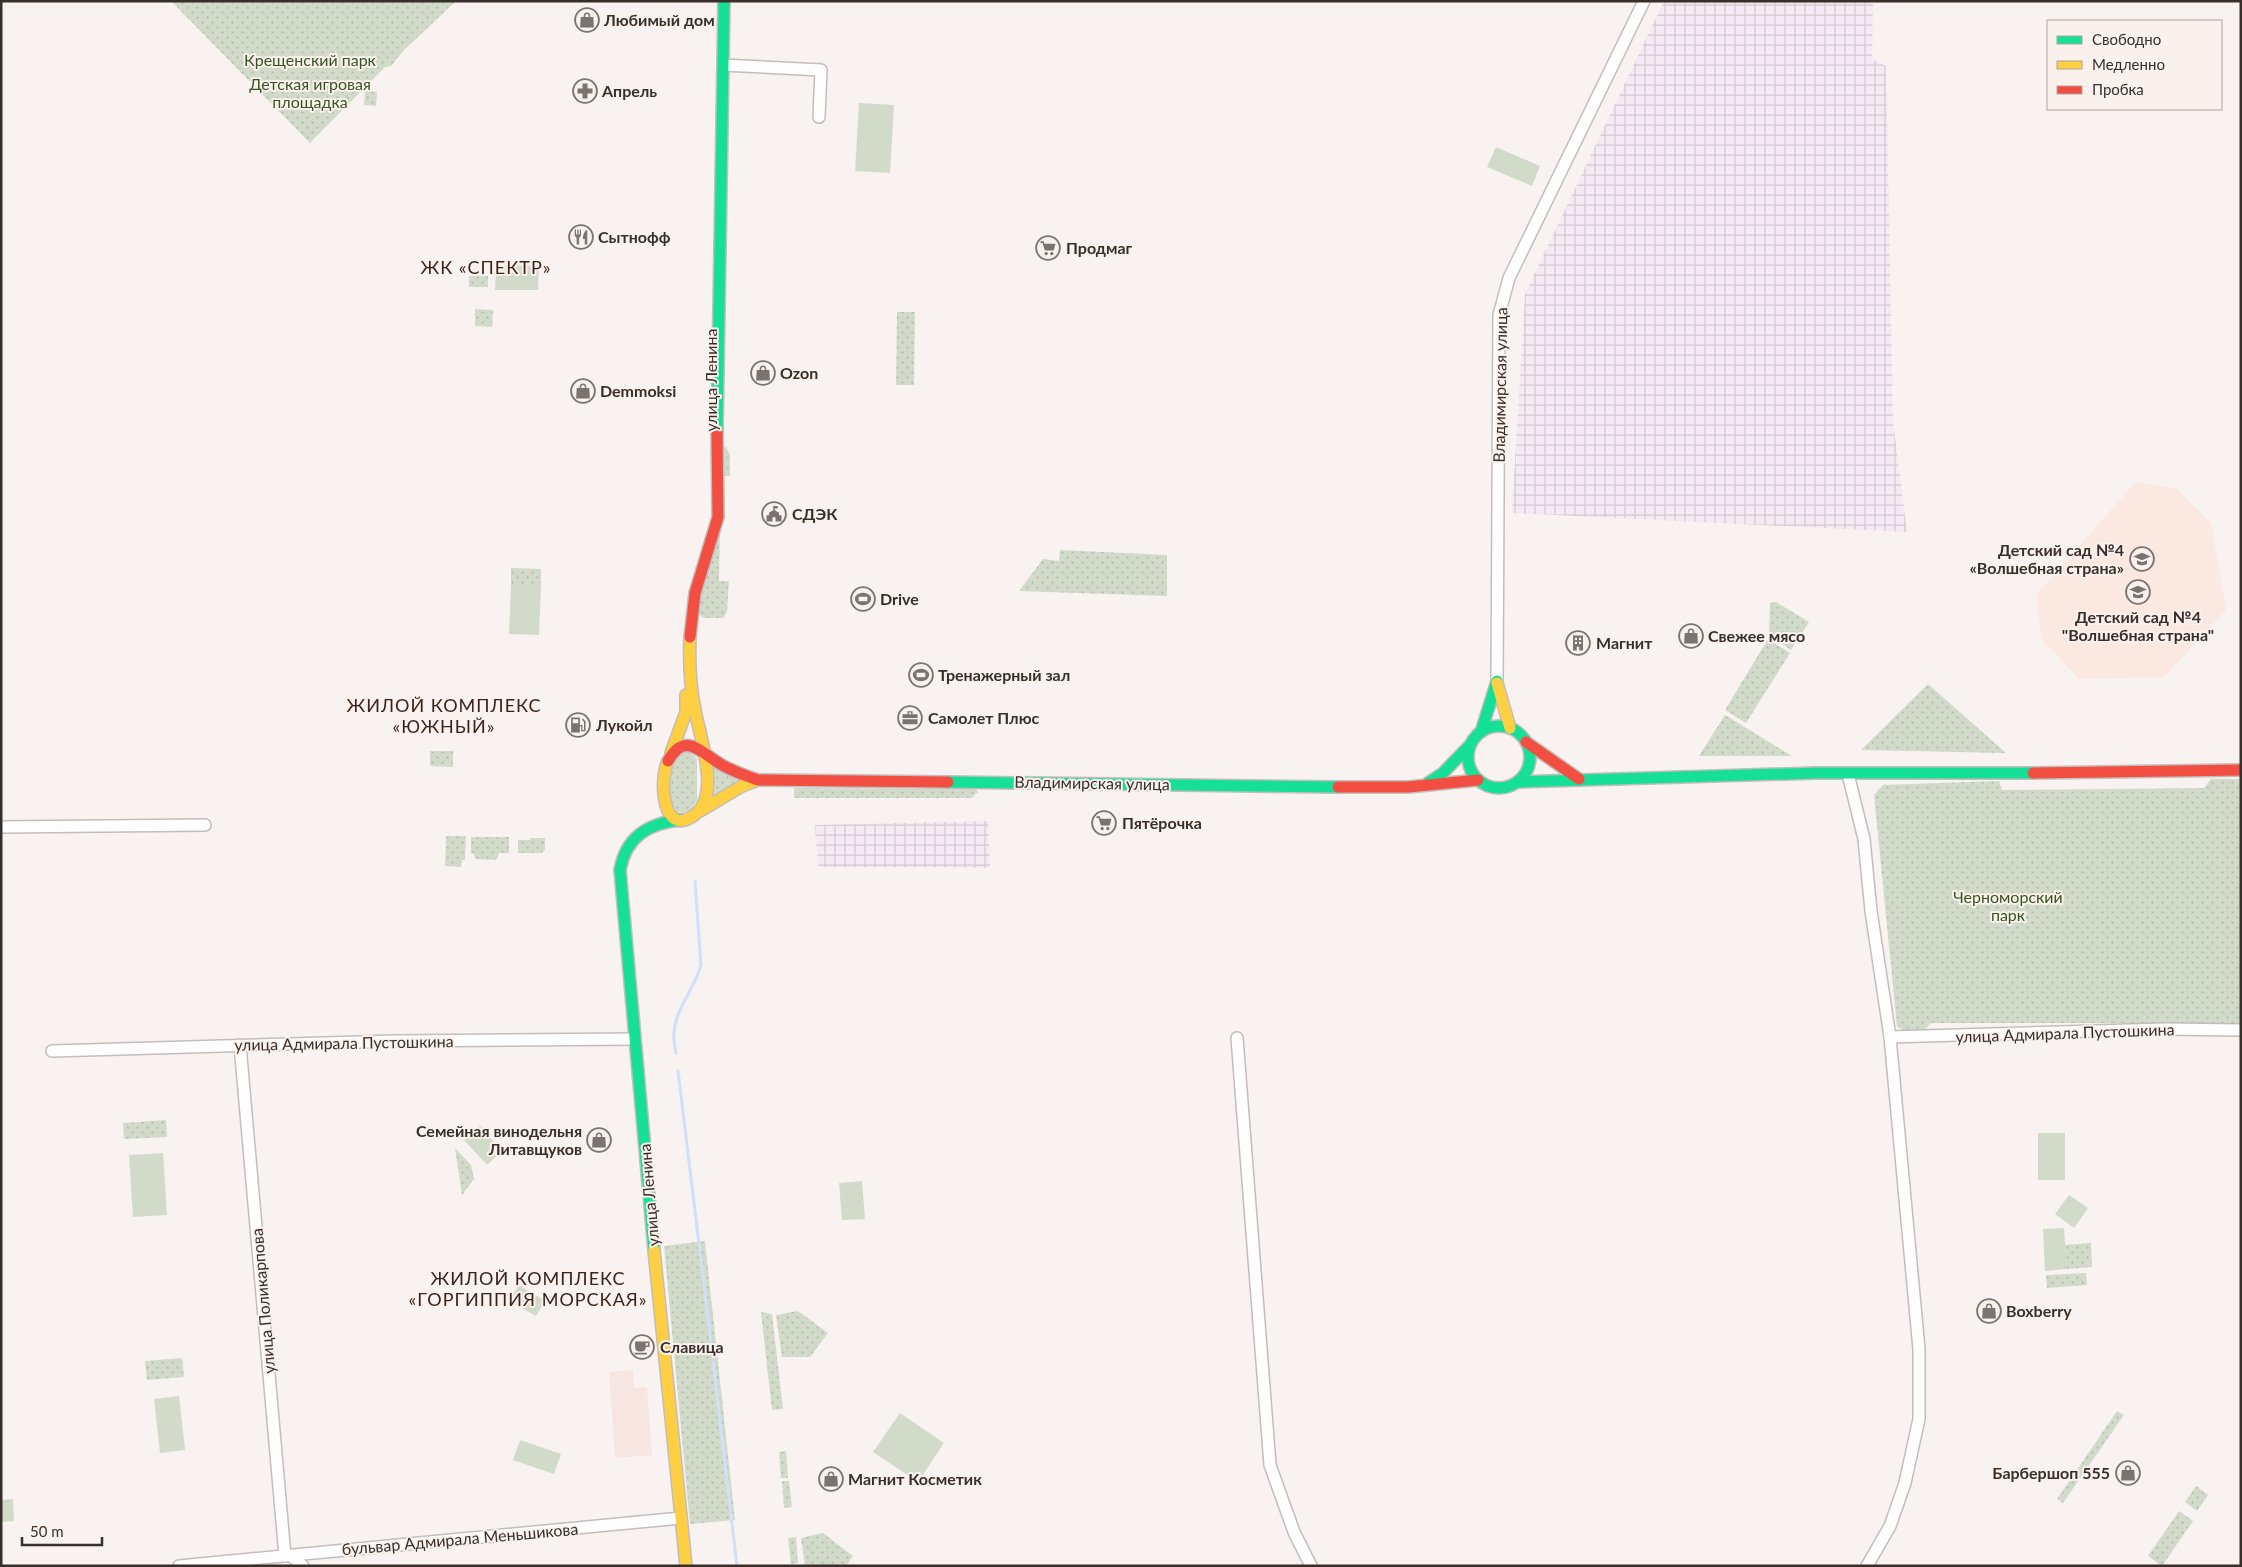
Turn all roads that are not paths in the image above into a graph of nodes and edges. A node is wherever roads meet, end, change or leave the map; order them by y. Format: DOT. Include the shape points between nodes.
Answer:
graph roads {
  1 [pos="713,1"];
  2 [pos="724,1"];
  3 [pos="1644,1"];
  4 [pos="723,66"];
  5 [pos="819,117"];
  6 [pos="1497,681"];
  7 [pos="1510,728"];
  8 [pos="1481,732"];
  9 [pos="1526,742"];
  10 [pos="1470,745"];
  11 [pos="671,753"];
  12 [pos="704,753"];
  13 [pos="2241,770"];
  14 [pos="1848,774"];
  15 [pos="1579,779"];
  16 [pos="758,780"];
  17 [pos="1478,780"];
  18 [pos="1518,782"];
  19 [pos="1426,784"];
  20 [pos="662,798"];
  21 [pos="700,810"];
  22 [pos="681,820"];
  23 [pos="205,825"];
  24 [pos="655,825"];
  25 [pos="1,826"];
  26 [pos="2241,1030"];
  27 [pos="1890,1037"];
  28 [pos="1237,1038"];
  29 [pos="635,1039"];
  30 [pos="240,1046"];
  31 [pos="52,1051"];
  32 [pos="681,1518"];
  33 [pos="288,1555"];
  34 [pos="179,1566"];
  35 [pos="303,1566"];
  36 [pos="686,1566"];
  37 [pos="1312,1566"];
  38 [pos="1867,1566"];
  1 -- 11 [label="street, улица Ленина" via="713,515 688,611 686,712"];
  2 -- 4 [label="street, улица Ленина"];
  3 -- 6 [label="street, Владимирская улица" via="1509,278 1499,315"];
  4 -- 5 [label="street" via="821,70"];
  4 -- 12 [label="street, улица Ленина" via="718,515 711,550 695,591 691,623 692,696"];
  6 -- 7 [label="street, Владимирская улица"];
  6 -- 8 [label="street, Владимирская улица"];
  7 -- 8 [label="street" via="1499,726"];
  7 -- 9 [label="street"];
  8 -- 10 [label="street"];
  9 -- 15 [label="street"];
  9 -- 18 [label="street" via="1530,756 1528,771"];
  10 -- 17 [label="street" via="1470,768"];
  10 -- 19 [label="street" via="1443,773"];
  11 -- 12 [label="street, Владимирская улица" via="680,746 692,745"];
  11 -- 20 [label="street" via="662,781"];
  12 -- 16 [label="street, Владимирская улица" via="739,774"];
  12 -- 21 [label="street" via="707,786"];
  13 -- 14 [label="street"];
  14 -- 15 [label="street"];
  14 -- 27 [label="street" via="1864,839"];
  15 -- 18 [label="street"];
  16 -- 19 [label="street, Владимирская улица" via="1360,787"];
  16 -- 21 [label="street, Владимирская улица"];
  17 -- 18 [label="street" via="1498,789"];
  17 -- 19 [label="street, Владимирская улица"];
  20 -- 22 [label="street" via="672,816"];
  20 -- 24 [label="street"];
  21 -- 22 [label="street, Владимирская улица" via="692,818"];
  22 -- 24 [label="street, Владимирская улица"];
  23 -- 25 [label="street"];
  24 -- 29 [label="street, улица Ленина" via="635,839 624,854 620,870"];
  26 -- 27 [label="street, улица Адмирала Пустошкина" via="2165,1029"];
  27 -- 38 [label="street" via="1919,1349 1920,1418 1899,1503"];
  28 -- 37 [label="street" via="1270,1464 1294,1532"];
  29 -- 30 [label="street, улица Адмирала Пустошкина"];
  29 -- 32 [label="street, улица Ленина"];
  30 -- 31 [label="street, улица Адмирала Пустошкина"];
  30 -- 33 [label="street, улица Поликарпова"];
  32 -- 33 [label="street, бульвар Адмирала Меньшикова"];
  32 -- 36 [label="street, улица Ленина"];
  33 -- 34 [label="street, бульвар Адмирала Меньшикова"];
  33 -- 35 [label="street"];
}
